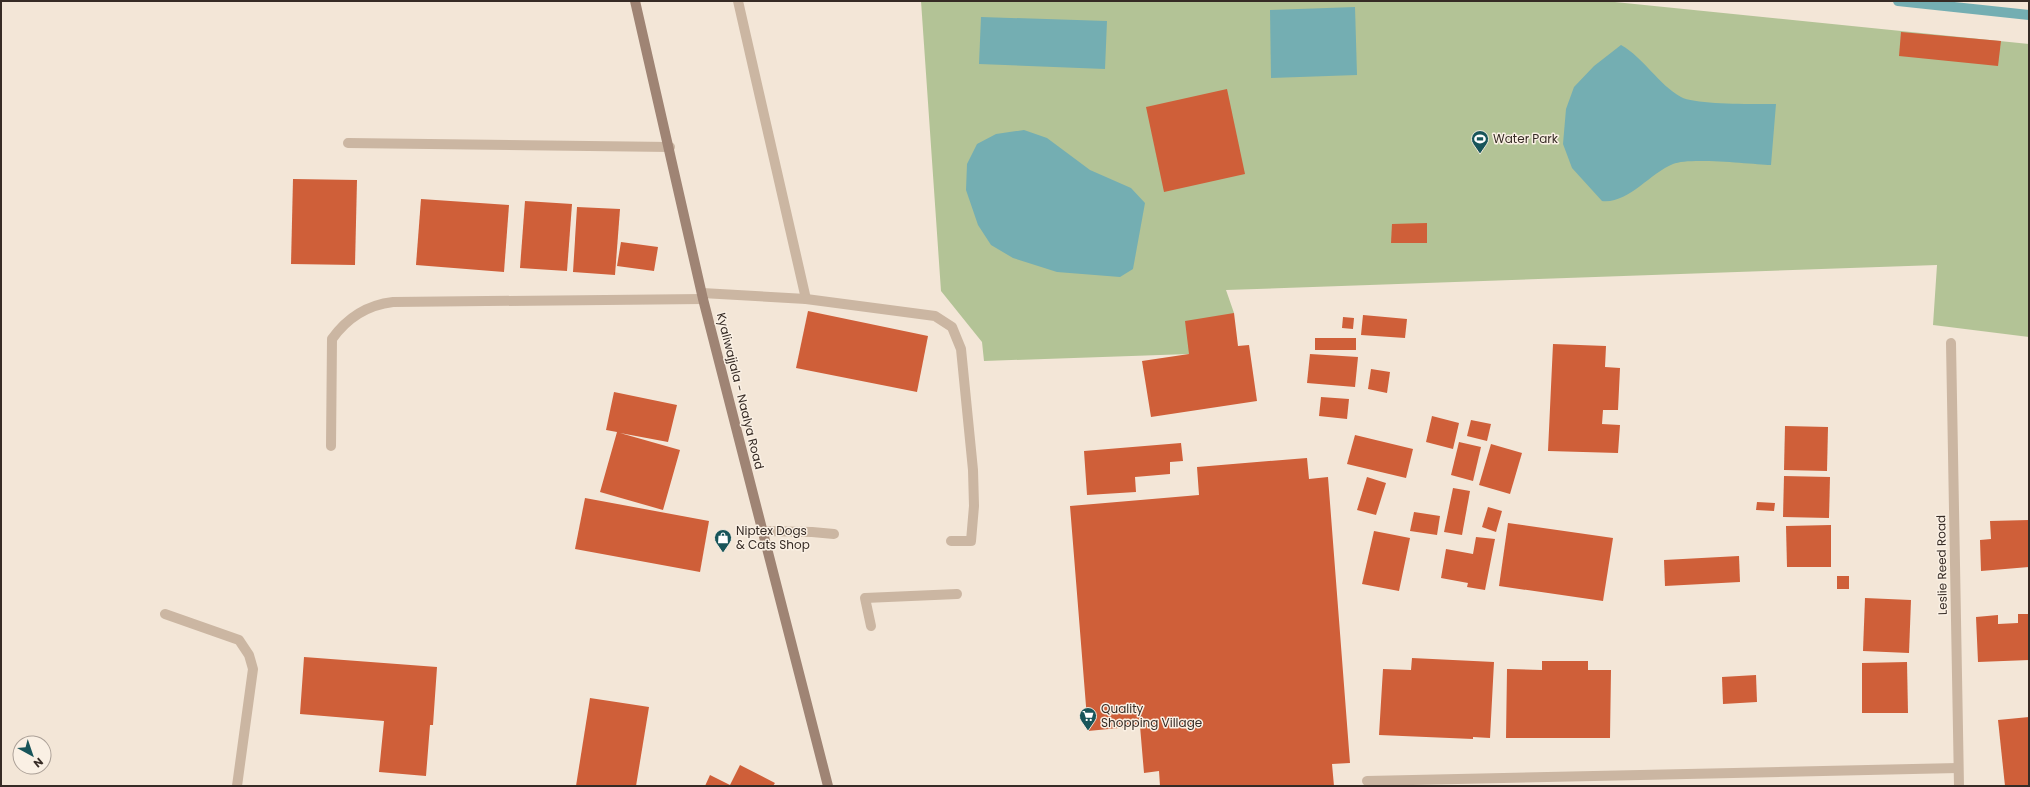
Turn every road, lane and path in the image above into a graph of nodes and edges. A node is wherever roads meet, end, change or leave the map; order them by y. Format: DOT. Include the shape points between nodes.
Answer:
graph roads {
  1 [pos="635,1"];
  2 [pos="738,1"];
  3 [pos="348,143"];
  4 [pos="670,147"];
  5 [pos="702,296"];
  6 [pos="806,299"];
  7 [pos="1950,343"];
  8 [pos="331,446"];
  9 [pos="763,531"];
  10 [pos="834,534"];
  11 [pos="951,541"];
  12 [pos="957,594"];
  13 [pos="165,614"];
  14 [pos="872,626"];
  15 [pos="1958,768"];
  16 [pos="1367,781"];
  17 [pos="237,786"];
  18 [pos="828,786"];
  19 [pos="1959,786"];
  1 -- 4 [label="main road, Kyaliwajjala - Naalya Road"];
  2 -- 6 [label="street"];
  3 -- 4 [label="street"];
  4 -- 5 [label="main road, Kyaliwajjala - Naalya Road"];
  5 -- 6 [label="street"];
  5 -- 8 [label="street" via="378,303 353,316 332,339"];
  5 -- 9 [label="main road, Kyaliwajjala - Naalya Road"];
  6 -- 11 [label="street" via="935,316 952,327 961,349 971,441 974,506 971,542"];
  7 -- 15 [label="street, Leslie Reed Road"];
  9 -- 10 [label="street"];
  9 -- 18 [label="main road, Kyaliwajjala - Naalya Road"];
  12 -- 14 [label="street" via="865,598"];
  13 -- 17 [label="street" via="239,640 249,655 253,668"];
  15 -- 16 [label="street"];
  15 -- 19 [label="street, Leslie Reed Road"];
}
